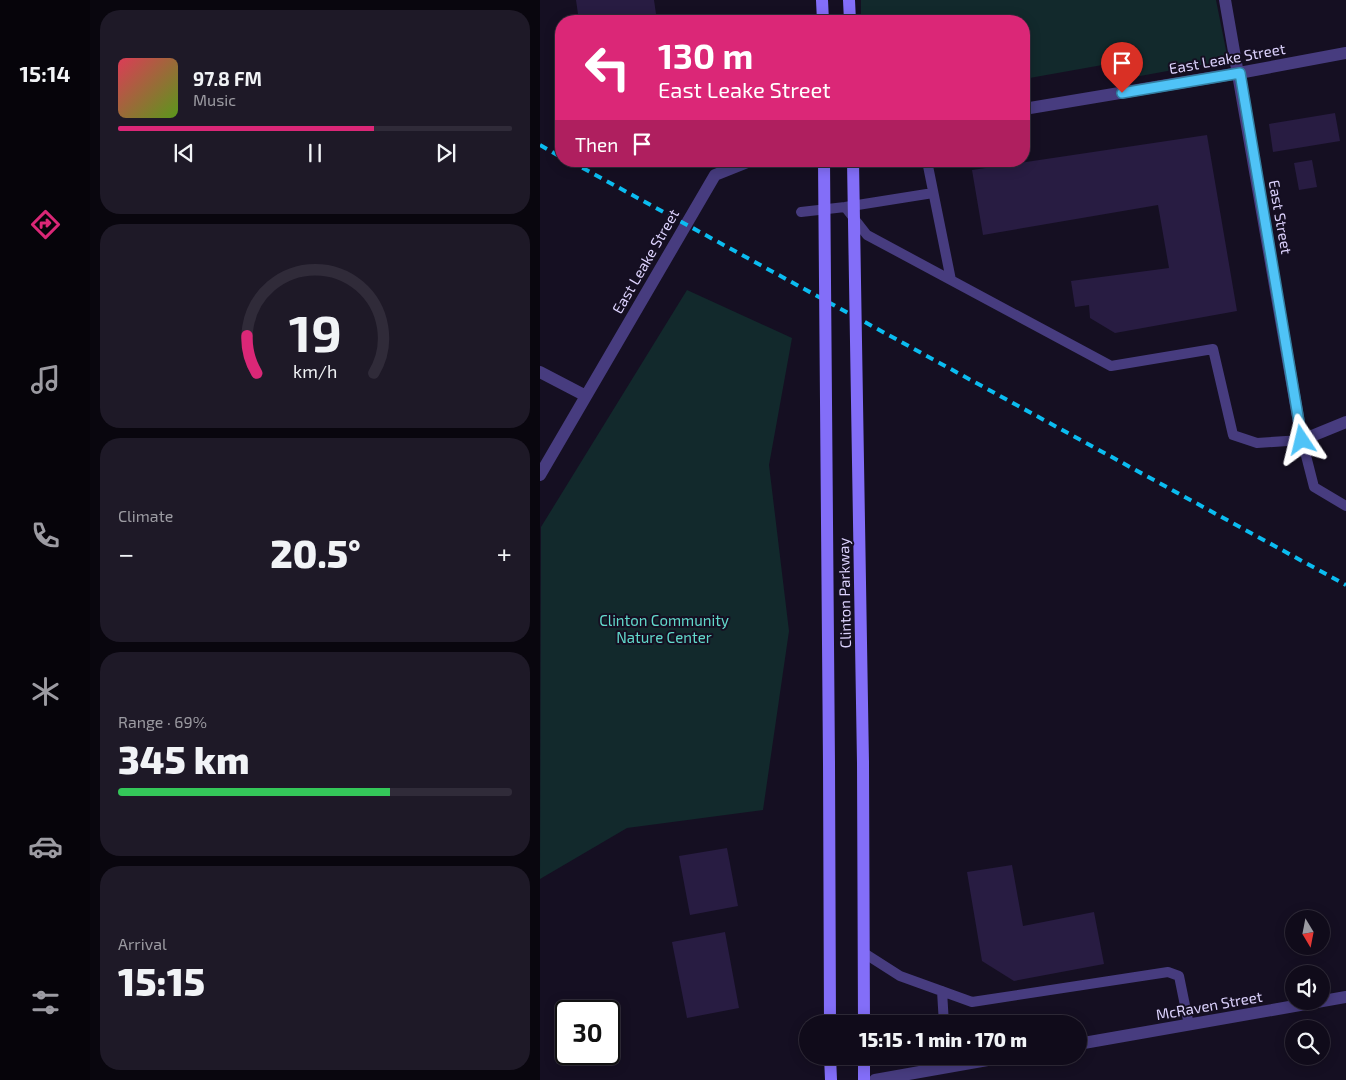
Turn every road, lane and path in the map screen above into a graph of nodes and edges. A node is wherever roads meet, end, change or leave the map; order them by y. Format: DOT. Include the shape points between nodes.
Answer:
graph roads {
  1 [pos="822,0"];
  2 [pos="849,0"];
  3 [pos="1226,0"];
  4 [pos="823,15"];
  5 [pos="850,15"];
  6 [pos="1346,53"];
  7 [pos="1240,73"];
  8 [pos="1030,108"];
  9 [pos="736,167"];
  10 [pos="824,167"];
  11 [pos="852,167"];
  12 [pos="928,167"];
  13 [pos="933,193"];
  14 [pos="845,207"];
  15 [pos="801,212"];
  16 [pos="951,280"];
  17 [pos="540,372"];
  18 [pos="586,396"];
  19 [pos="1346,422"];
  20 [pos="1302,440"];
  21 [pos="540,475"];
  22 [pos="1346,506"];
  23 [pos="864,953"];
  24 [pos="942,992"];
  25 [pos="1346,997"];
  26 [pos="830,1015"];
  27 [pos="864,1015"];
  28 [pos="943,1015"];
  29 [pos="1189,1025"];
  30 [pos="1087,1042"];
  31 [pos="830,1065"];
  32 [pos="864,1065"];
  33 [pos="933,1065"];
  34 [pos="830,1080"];
  35 [pos="864,1080"];
  36 [pos="874,1080"];
  1 -- 4 [label="main road"];
  2 -- 5 [label="main road"];
  3 -- 7 [label="street, East Street"];
  6 -- 7 [label="street, East Leake Street"];
  7 -- 8 [label="street, East Leake Street"];
  7 -- 20 [label="street, East Street"];
  9 -- 18 [label="street, East Leake Street" via="715,176"];
  10 -- 26 [label="main road, Clinton Parkway, bridge"];
  11 -- 23 [label="main road, Clinton Parkway, bridge" via="864,763"];
  12 -- 13 [label="lane"];
  13 -- 14 [label="lane"];
  13 -- 16 [label="lane"];
  14 -- 15 [label="lane"];
  14 -- 16 [label="lane" via="867,235"];
  16 -- 20 [label="lane" via="1111,366 1214,348 1233,435 1257,443"];
  17 -- 18 [label="street"];
  18 -- 21 [label="street, East Leake Street"];
  19 -- 20 [label="street"];
  20 -- 22 [label="lane" via="1314,487"];
  23 -- 24 [label="lane" via="900,976"];
  23 -- 27 [label="main road, Clinton Parkway"];
  24 -- 28 [label="lane"];
  24 -- 29 [label="lane" via="972,1002 1168,972 1179,976"];
  25 -- 29 [label="street, McRaven Street"];
  29 -- 30 [label="street, McRaven Street"];
  31 -- 34 [label="main road"];
  32 -- 35 [label="main road"];
  33 -- 36 [label="street"];
}
